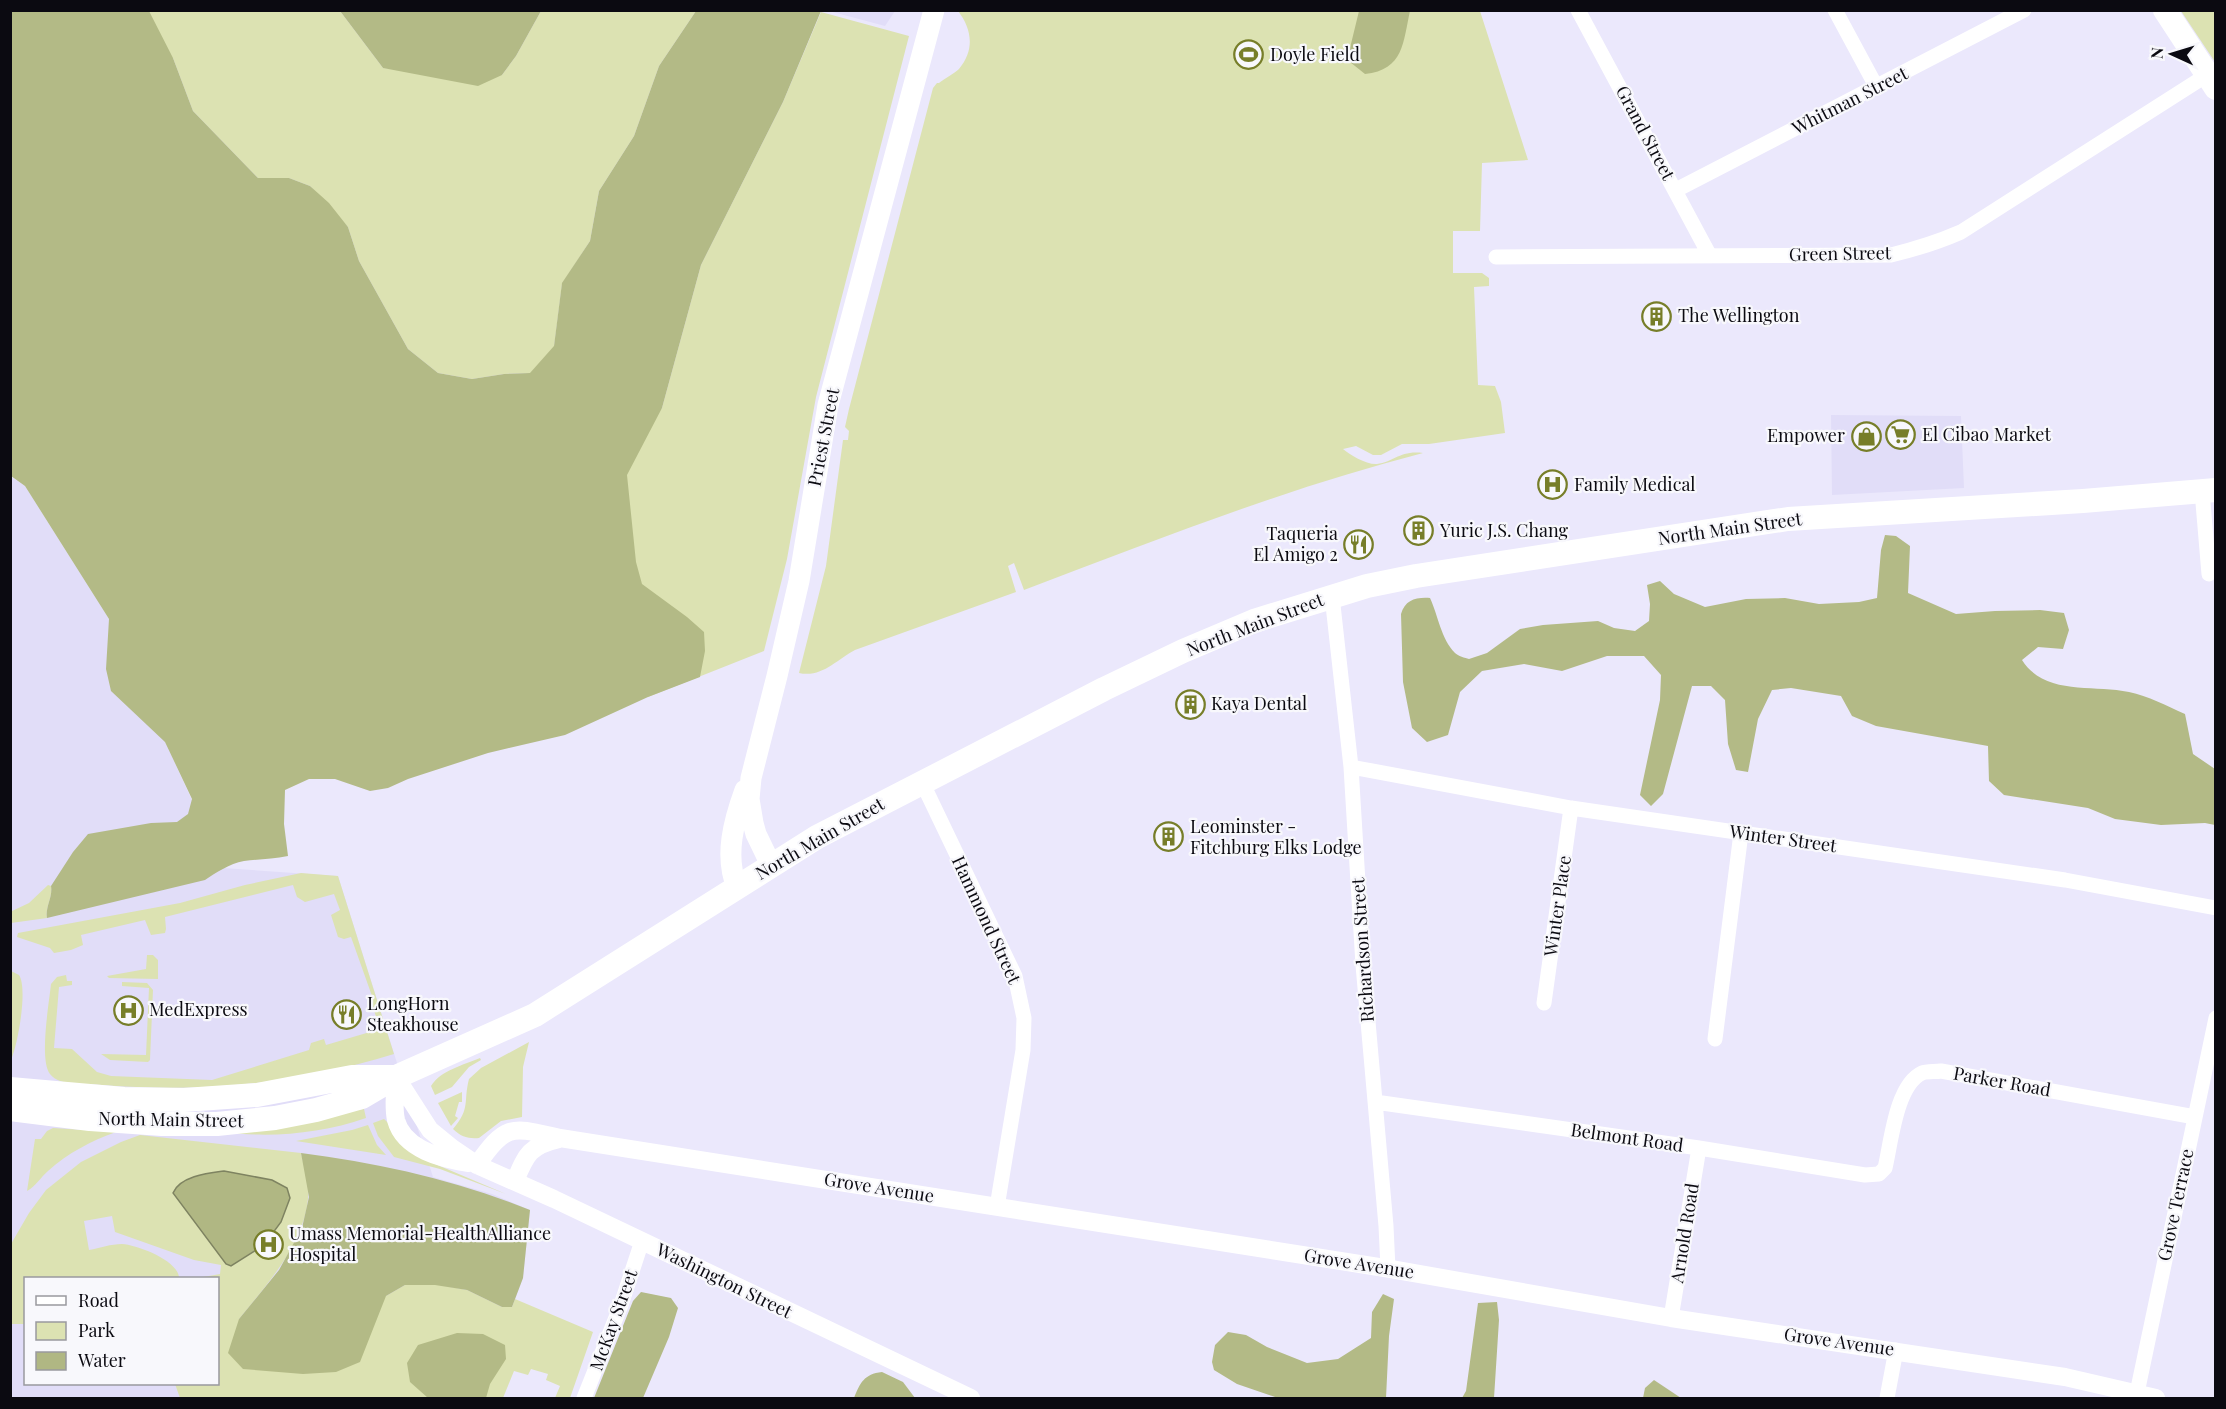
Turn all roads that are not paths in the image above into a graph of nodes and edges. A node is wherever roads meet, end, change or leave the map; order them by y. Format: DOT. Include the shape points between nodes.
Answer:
graph roads {
  1 [pos="934,10"];
  2 [pos="1578,10"];
  3 [pos="1835,10"];
  4 [pos="2024,10"];
  5 [pos="2164,10"];
  6 [pos="2211,81"];
  7 [pos="1877,88"];
  8 [pos="1676,190"];
  9 [pos="1710,256"];
  10 [pos="1496,257"];
  11 [pos="2209,491"];
  12 [pos="2209,574"];
  13 [pos="1332,596"];
  14 [pos="1351,767"];
  15 [pos="751,778"];
  16 [pos="922,782"];
  17 [pos="1571,808"];
  18 [pos="1741,833"];
  19 [pos="771,865"];
  20 [pos="737,887"];
  21 [pos="2216,908"];
  22 [pos="1544,1003"];
  23 [pos="2216,1018"];
  24 [pos="1715,1039"];
  25 [pos="396,1077"];
  26 [pos="10,1089"];
  27 [pos="1375,1102"];
  28 [pos="10,1108"];
  29 [pos="2195,1117"];
  30 [pos="560,1138"];
  31 [pos="1699,1148"];
  32 [pos="477,1164"];
  33 [pos="1879,1174"];
  34 [pos="515,1181"];
  35 [pos="997,1207"];
  36 [pos="642,1242"];
  37 [pos="1388,1268"];
  38 [pos="1671,1318"];
  39 [pos="1896,1350"];
  40 [pos="2137,1393"];
  41 [pos="585,1398"];
  42 [pos="971,1398"];
  43 [pos="1887,1398"];
  44 [pos="2156,1398"];
  1 -- 15 [label="main road, Priest Street" via="828,405 799,581"];
  2 -- 8 [label="street, Grand Street"];
  3 -- 7 [label="street"];
  4 -- 7 [label="street, Whitman Street"];
  5 -- 6 [label="main road"];
  6 -- 9 [label="street, Green Street" via="1938,242 1892,255"];
  7 -- 8 [label="street, Whitman Street"];
  8 -- 9 [label="street, Grand Street"];
  9 -- 10 [label="street, Green Street"];
  11 -- 12 [label="street"];
  11 -- 13 [label="main road, North Main Street" via="1788,519 1416,576"];
  13 -- 14 [label="street, Richardson Street"];
  13 -- 16 [label="main road, North Main Street" via="1254,621 1183,651"];
  14 -- 17 [label="street, Winter Street"];
  14 -- 27 [label="street, Richardson Street"];
  15 -- 19 [label="main road, Priest Street" via="753,823"];
  15 -- 20 [label="main road" via="731,847 730,867"];
  16 -- 19 [label="main road, North Main Street"];
  16 -- 35 [label="street, Hammond Street" via="1015,976 1022,1006 1023,1050"];
  17 -- 18 [label="street, Winter Street"];
  17 -- 22 [label="street, Winter Place"];
  18 -- 21 [label="street, Winter Street" via="2065,880"];
  18 -- 24 [label="street"];
  19 -- 20 [label="main road, North Main Street"];
  20 -- 25 [label="main road, North Main Street" via="535,1015"];
  23 -- 29 [label="street, Grove Terrace"];
  25 -- 26 [label="main road, North Main Street" via="352,1077 257,1095 184,1100 132,1100"];
  25 -- 28 [label="main road, North Main Street" via="362,1097 251,1122 162,1124"];
  25 -- 32 [label="street, Washington Street" via="430,1130"];
  25 -- 32 [label="street, Washington Street" via="396,1118 404,1135 436,1155"];
  27 -- 31 [label="street, Belmont Road"];
  27 -- 37 [label="street, Richardson Street"];
  29 -- 33 [label="street, Parker Road" via="1941,1071 1923,1073 1910,1082 1902,1095 1885,1168"];
  29 -- 40 [label="street, Grove Terrace"];
  30 -- 32 [label="street, Grove Avenue" via="512,1131 495,1140"];
  30 -- 34 [label="street" via="529,1152"];
  30 -- 35 [label="street, Grove Avenue"];
  31 -- 33 [label="street, Belmont Road" via="1857,1174"];
  31 -- 38 [label="street, Arnold Road"];
  32 -- 34 [label="street, Washington Street"];
  34 -- 36 [label="street, Washington Street"];
  35 -- 37 [label="street, Grove Avenue"];
  36 -- 41 [label="street, McKay Street"];
  36 -- 42 [label="street, Washington Street"];
  37 -- 38 [label="street, Grove Avenue"];
  38 -- 39 [label="street, Grove Avenue"];
  39 -- 40 [label="street, Grove Avenue" via="2065,1377"];
  39 -- 43 [label="street"];
  40 -- 44 [label="street, Grove Avenue"];
}
